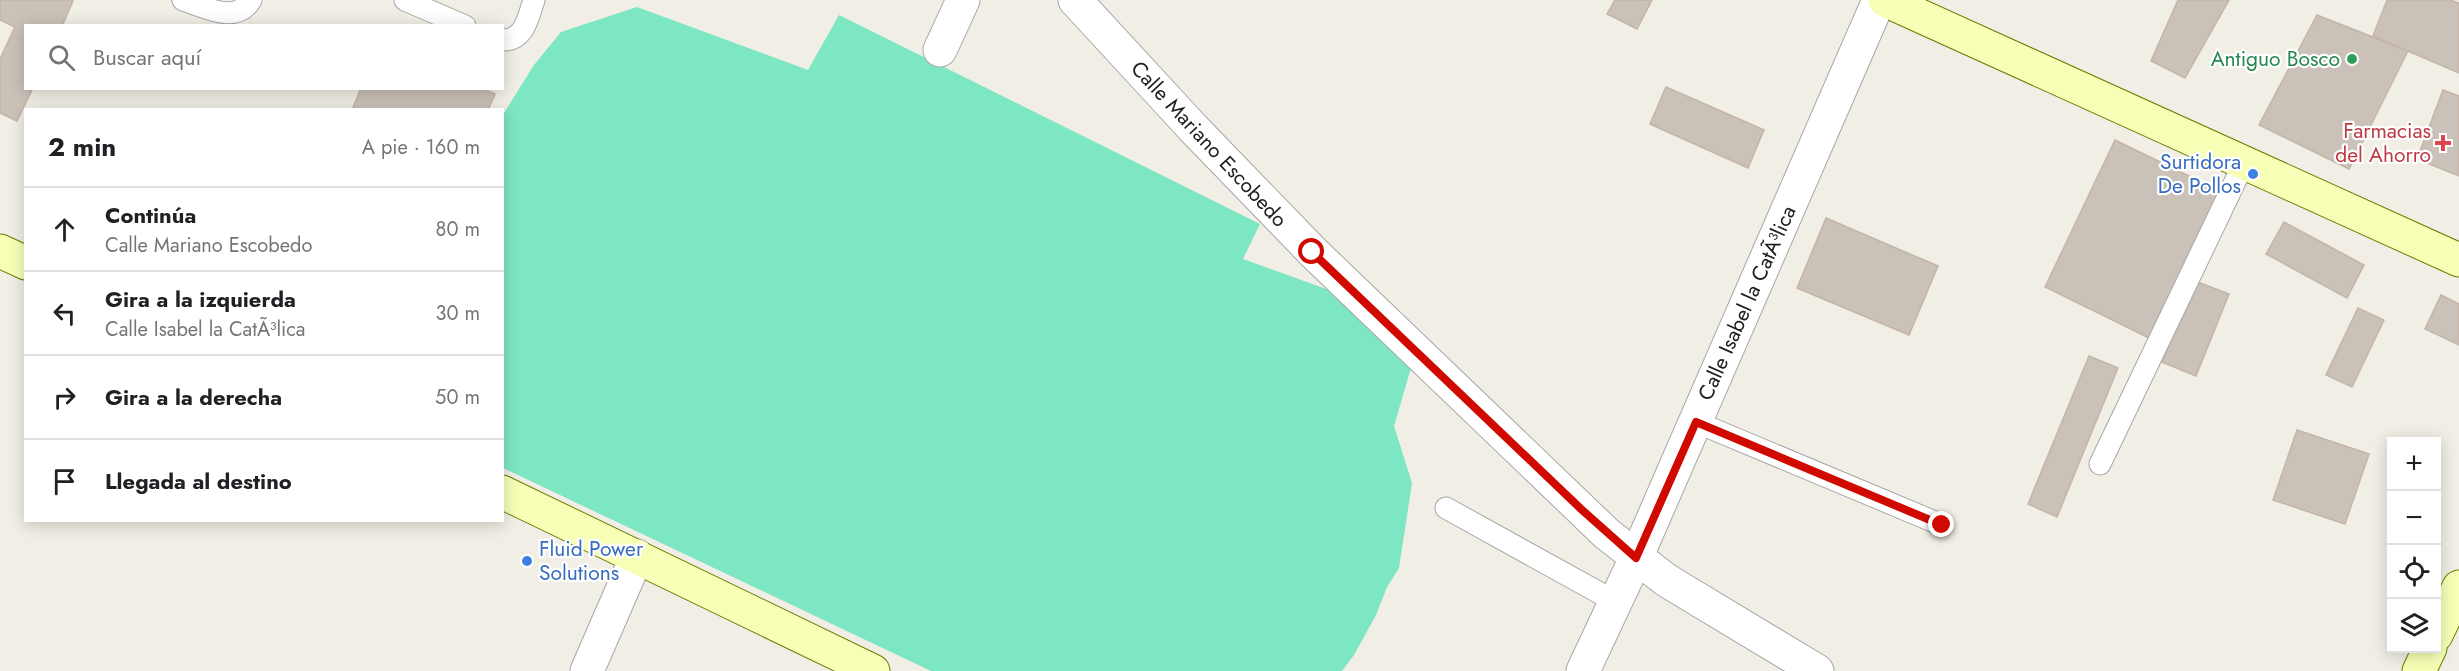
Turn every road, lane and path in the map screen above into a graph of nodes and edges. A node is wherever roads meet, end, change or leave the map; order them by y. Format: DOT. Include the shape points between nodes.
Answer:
graph roads {
  1 [pos="183,0"];
  2 [pos="251,0"];
  3 [pos="405,0"];
  4 [pos="534,0"];
  5 [pos="963,0"];
  6 [pos="1075,0"];
  7 [pos="1879,0"];
  8 [pos="1885,0"];
  9 [pos="460,24"];
  10 [pos="504,40"];
  11 [pos="940,50"];
  12 [pos="2244,163"];
  13 [pos="0,251"];
  14 [pos="2459,260"];
  15 [pos="24,262"];
  16 [pos="1696,422"];
  17 [pos="2100,464"];
  18 [pos="504,493"];
  19 [pos="1446,508"];
  20 [pos="1942,525"];
  21 [pos="637,556"];
  22 [pos="1636,558"];
  23 [pos="2459,587"];
  24 [pos="1616,602"];
  25 [pos="2441,625"];
  26 [pos="2428,653"];
  27 [pos="587,671"];
  28 [pos="873,671"];
  29 [pos="1583,671"];
  30 [pos="1817,671"];
  31 [pos="2420,671"];
  1 -- 2 [label="lane" via="224,14 242,10"];
  3 -- 9 [label="lane"];
  4 -- 10 [label="lane" via="524,30 517,37"];
  5 -- 11 [label="street"];
  6 -- 22 [label="street, Calle Mariano Escobedo" via="1312,252"];
  7 -- 16 [label="street, Calle Isabel la CatÃ³lica"];
  8 -- 12 [label="main road"];
  12 -- 14 [label="main road"];
  12 -- 17 [label="lane"];
  13 -- 15 [label="main road"];
  16 -- 20 [label="lane"];
  16 -- 22 [label="street, Calle Isabel la CatÃ³lica"];
  18 -- 21 [label="main road"];
  19 -- 24 [label="lane"];
  21 -- 27 [label="street"];
  21 -- 28 [label="main road"];
  22 -- 24 [label="street, Calle Isabel la CatÃ³lica"];
  22 -- 30 [label="street, Calle Mariano Escobedo" via="1704,604"];
  23 -- 25 [label="main road"];
  24 -- 29 [label="street, Calle Isabel la CatÃ³lica"];
  26 -- 31 [label="main road"];
}
